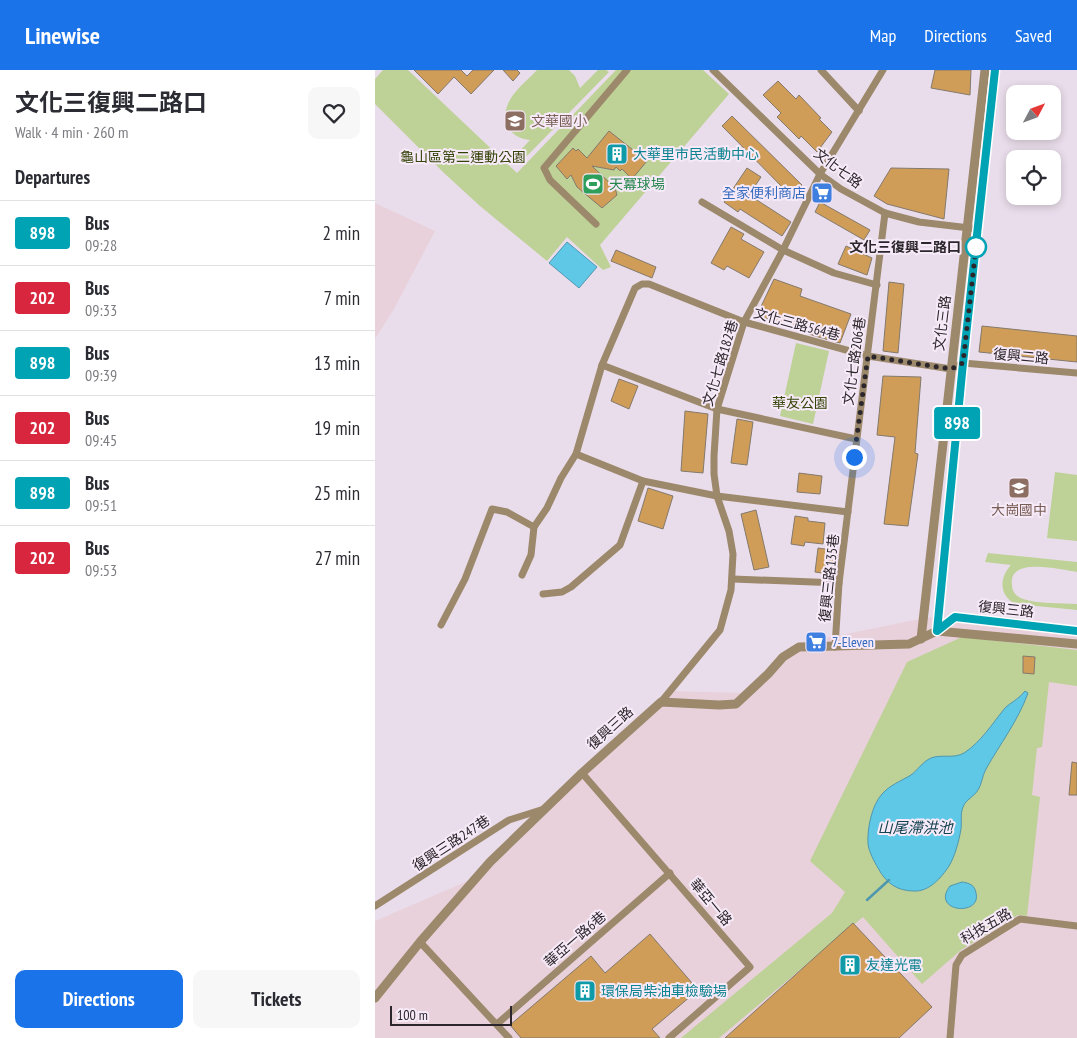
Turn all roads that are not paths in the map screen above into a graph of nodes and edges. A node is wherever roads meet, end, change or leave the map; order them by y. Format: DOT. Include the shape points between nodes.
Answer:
graph roads {
  1 [pos="627,70"];
  2 [pos="713,70"];
  3 [pos="821,70"];
  4 [pos="883,70"];
  5 [pos="985,70"];
  6 [pos="995,70"];
  7 [pos="859,111"];
  8 [pos="820,174"];
  9 [pos="702,202"];
  10 [pos="885,213"];
  11 [pos="596,224"];
  12 [pos="967,228"];
  13 [pos="978,229"];
  14 [pos="783,250"];
  15 [pos="877,285"];
  16 [pos="744,322"];
  17 [pos="868,356"];
  18 [pos="963,363"];
  19 [pos="602,365"];
  20 [pos="951,369"];
  21 [pos="1077,373"];
  22 [pos="717,408"];
  23 [pos="856,439"];
  24 [pos="576,454"];
  25 [pos="643,481"];
  26 [pos="717,496"];
  27 [pos="848,512"];
  28 [pos="534,527"];
  29 [pos="522,575"];
  30 [pos="733,578"];
  31 [pos="839,583"];
  32 [pos="543,594"];
  33 [pos="441,624"];
  34 [pos="937,631"];
  35 [pos="1077,631"];
  36 [pos="921,639"];
  37 [pos="1077,644"];
  38 [pos="835,647"];
  39 [pos="661,702"];
  40 [pos="582,772"];
  41 [pos="545,809"];
  42 [pos="670,873"];
  43 [pos="375,906"];
  44 [pos="1077,926"];
  45 [pos="420,942"];
  46 [pos="375,998"];
  47 [pos="497,1024"];
  48 [pos="509,1038"];
  49 [pos="669,1038"];
  50 [pos="950,1038"];
  1 -- 11 [label="street" via="544,168 550,180"];
  2 -- 8 [label="street, 文化七路"];
  3 -- 7 [label="street"];
  4 -- 7 [label="street, 文化七路182巷"];
  5 -- 12 [label="street, 文化三路"];
  6 -- 13 [label="street, 文化三路"];
  7 -- 8 [label="street, 文化七路182巷"];
  8 -- 10 [label="street, 文化七路"];
  8 -- 14 [label="street, 文化七路182巷"];
  9 -- 14 [label="street"];
  10 -- 12 [label="street, 文化七路" via="919,222"];
  10 -- 15 [label="street, 文化七路206巷"];
  12 -- 13 [label="street, 文化七路"];
  12 -- 20 [label="street, 文化三路"];
  13 -- 18 [label="street, 文化三路"];
  14 -- 15 [label="street" via="834,273"];
  14 -- 16 [label="street, 文化七路182巷"];
  15 -- 17 [label="street, 文化七路206巷"];
  16 -- 17 [label="street, 文化三路564巷"];
  16 -- 19 [label="street, 文化三路564巷" via="642,284 635,288"];
  16 -- 22 [label="street, 文化七路182巷"];
  17 -- 20 [label="street, 文化三路564巷"];
  17 -- 23 [label="street, 文化七路206巷"];
  18 -- 20 [label="street"];
  18 -- 21 [label="street, 復興二路"];
  18 -- 34 [label="street, 文化三路"];
  19 -- 22 [label="street"];
  19 -- 24 [label="street"];
  20 -- 36 [label="street, 文化三路"];
  22 -- 23 [label="street"];
  22 -- 26 [label="street, 文化七路182巷" via="714,474"];
  23 -- 27 [label="street, 文化七路206巷"];
  24 -- 25 [label="street"];
  24 -- 28 [label="street"];
  25 -- 26 [label="street"];
  25 -- 32 [label="street" via="620,545 571,588"];
  26 -- 27 [label="street"];
  26 -- 30 [label="street, 文化七路182巷" via="729,531"];
  27 -- 31 [label="street, 復興三路135巷"];
  28 -- 29 [label="street" via="531,554"];
  28 -- 33 [label="street" via="507,512 492,508 465,579"];
  30 -- 31 [label="street"];
  30 -- 39 [label="street, 文化七路182巷" via="720,630"];
  31 -- 38 [label="street, 復興三路135巷"];
  34 -- 35 [label="street, 復興三路" via="955,617"];
  34 -- 36 [label="street, 復興三路"];
  34 -- 37 [label="street, 復興三路"];
  36 -- 38 [label="street, 復興三路" via="909,644"];
  38 -- 39 [label="street, 復興三路" via="799,647 783,657 736,704"];
  39 -- 40 [label="street, 復興三路"];
  40 -- 41 [label="street, 復興三路"];
  40 -- 42 [label="street, 華亞一路"];
  41 -- 43 [label="street, 復興三路247巷" via="509,820"];
  41 -- 45 [label="street, 復興三路" via="490,862"];
  42 -- 47 [label="street, 華亞一路6巷"];
  42 -- 49 [label="street, 華亞一路" via="750,967"];
  44 -- 50 [label="street, 科技五路" via="1020,919 961,955 956,965"];
  45 -- 46 [label="street, 復興三路"];
  45 -- 47 [label="street"];
  47 -- 48 [label="street"];
}
